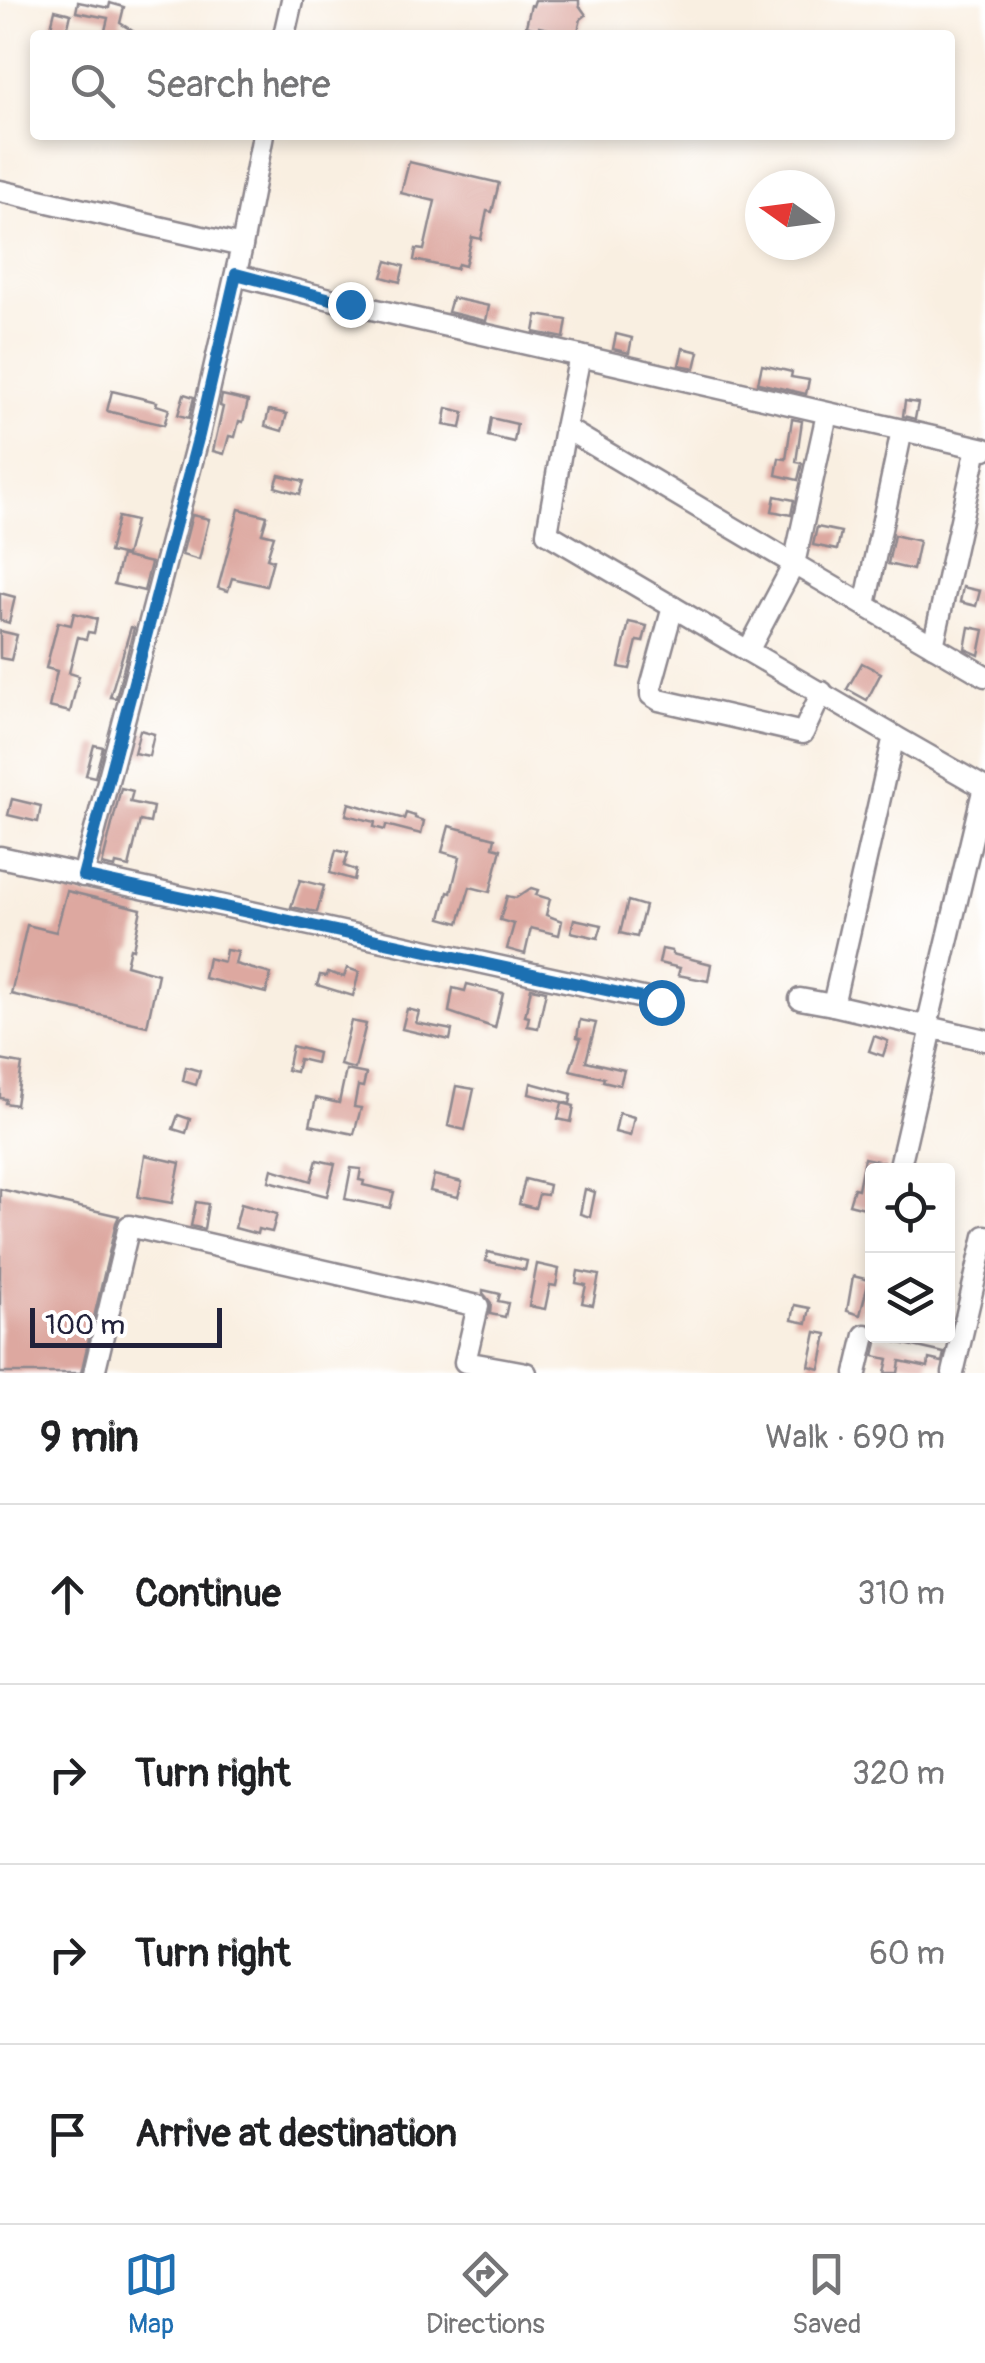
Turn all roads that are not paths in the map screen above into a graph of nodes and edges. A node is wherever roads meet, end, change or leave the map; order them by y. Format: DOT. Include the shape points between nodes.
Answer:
graph roads {
  1 [pos="292,0"];
  2 [pos="285,30"];
  3 [pos="262,140"];
  4 [pos="0,191"];
  5 [pos="242,246"];
  6 [pos="236,274"];
  7 [pos="580,356"];
  8 [pos="827,414"];
  9 [pos="565,428"];
  10 [pos="902,430"];
  11 [pos="981,449"];
  12 [pos="794,564"];
  13 [pos="866,606"];
  14 [pos="674,607"];
  15 [pos="933,646"];
  16 [pos="748,650"];
  17 [pos="985,676"];
  18 [pos="822,692"];
  19 [pos="894,736"];
  20 [pos="984,787"];
  21 [pos="0,857"];
  22 [pos="83,876"];
  23 [pos="800,999"];
  24 [pos="661,1002"];
  25 [pos="832,1005"];
  26 [pos="929,1027"];
  27 [pos="985,1040"];
  28 [pos="900,1163"];
  29 [pos="985,1236"];
  30 [pos="955,1293"];
  31 [pos="970,1296"];
  32 [pos="865,1335"];
  33 [pos="94,1373"];
  34 [pos="526,1373"];
  35 [pos="856,1373"];
  36 [pos="953,1373"];
  1 -- 2 [label="street"];
  3 -- 5 [label="street"];
  4 -- 5 [label="street"];
  5 -- 6 [label="street"];
  6 -- 7 [label="street"];
  6 -- 22 [label="street"];
  7 -- 8 [label="street"];
  7 -- 9 [label="street"];
  8 -- 10 [label="street"];
  8 -- 12 [label="street"];
  9 -- 12 [label="street"];
  9 -- 14 [label="street" via="548,533"];
  10 -- 11 [label="street"];
  10 -- 13 [label="street"];
  11 -- 15 [label="street"];
  12 -- 13 [label="street"];
  12 -- 16 [label="street"];
  13 -- 15 [label="street"];
  14 -- 16 [label="street"];
  14 -- 18 [label="street" via="651,696 803,733"];
  15 -- 17 [label="street"];
  16 -- 18 [label="street"];
  18 -- 19 [label="street"];
  19 -- 20 [label="street"];
  19 -- 25 [label="street"];
  20 -- 26 [label="street"];
  21 -- 22 [label="street"];
  22 -- 24 [label="street"];
  23 -- 25 [label="street"];
  25 -- 26 [label="street"];
  26 -- 27 [label="street"];
  26 -- 28 [label="street"];
  29 -- 31 [label="street"];
  30 -- 31 [label="street"];
  31 -- 36 [label="street"];
  32 -- 35 [label="street"];
  33 -- 34 [label="street" via="129,1226 478,1306 466,1362"];
}
